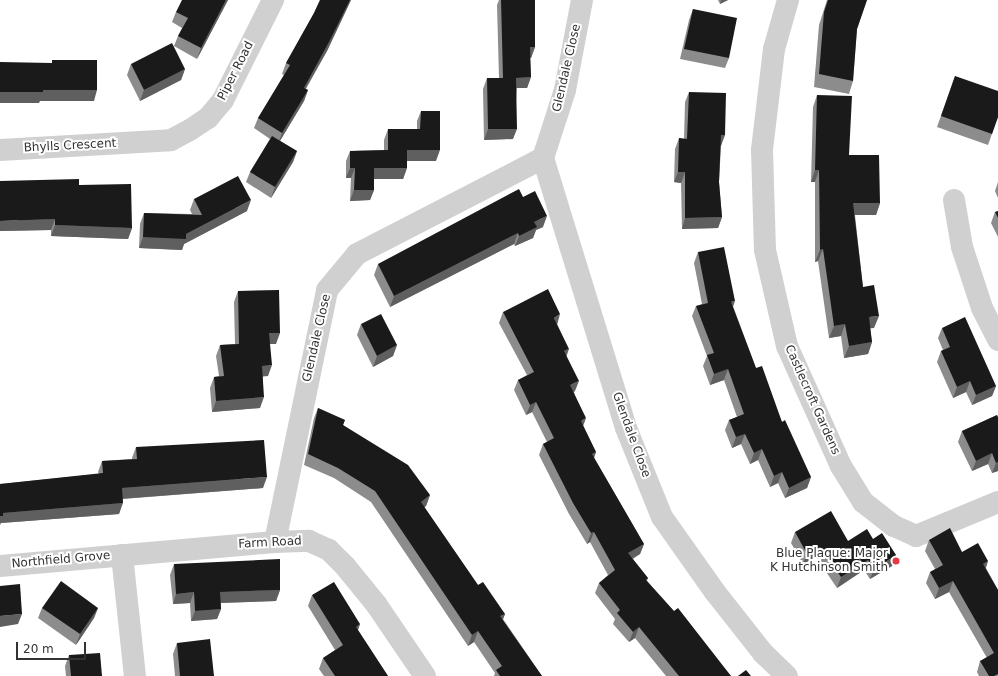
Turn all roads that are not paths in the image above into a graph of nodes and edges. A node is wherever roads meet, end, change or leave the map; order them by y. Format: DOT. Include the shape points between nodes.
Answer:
graph roads {
  1 [pos="273,0"];
  2 [pos="582,0"];
  3 [pos="788,0"];
  4 [pos="141,142"];
  5 [pos="0,150"];
  6 [pos="543,158"];
  7 [pos="954,200"];
  8 [pos="998,340"];
  9 [pos="998,502"];
  10 [pos="275,542"];
  11 [pos="122,555"];
  12 [pos="0,566"];
  13 [pos="135,676"];
  14 [pos="425,676"];
  15 [pos="787,676"];
  1 -- 4 [label="street, Piper Road" via="224,100 208,118 171,140"];
  2 -- 6 [label="street, Glendale Close" via="565,90"];
  3 -- 9 [label="street, Castlecroft Gardens" via="774,49 762,150 765,250 787,346 841,466 863,502 894,526 916,536"];
  4 -- 5 [label="street, Bhylls Crescent"];
  6 -- 10 [label="street, Glendale Close" via="357,254 327,290"];
  6 -- 15 [label="street, Glendale Close" via="626,428 662,517 715,592 763,653"];
  7 -- 8 [label="street" via="962,247 982,308"];
  10 -- 11 [label="street, Farm Road"];
  10 -- 14 [label="street, Farm Road" via="309,541 329,550 376,604"];
  11 -- 12 [label="street, Northfield Grove"];
  11 -- 13 [label="street"];
}
